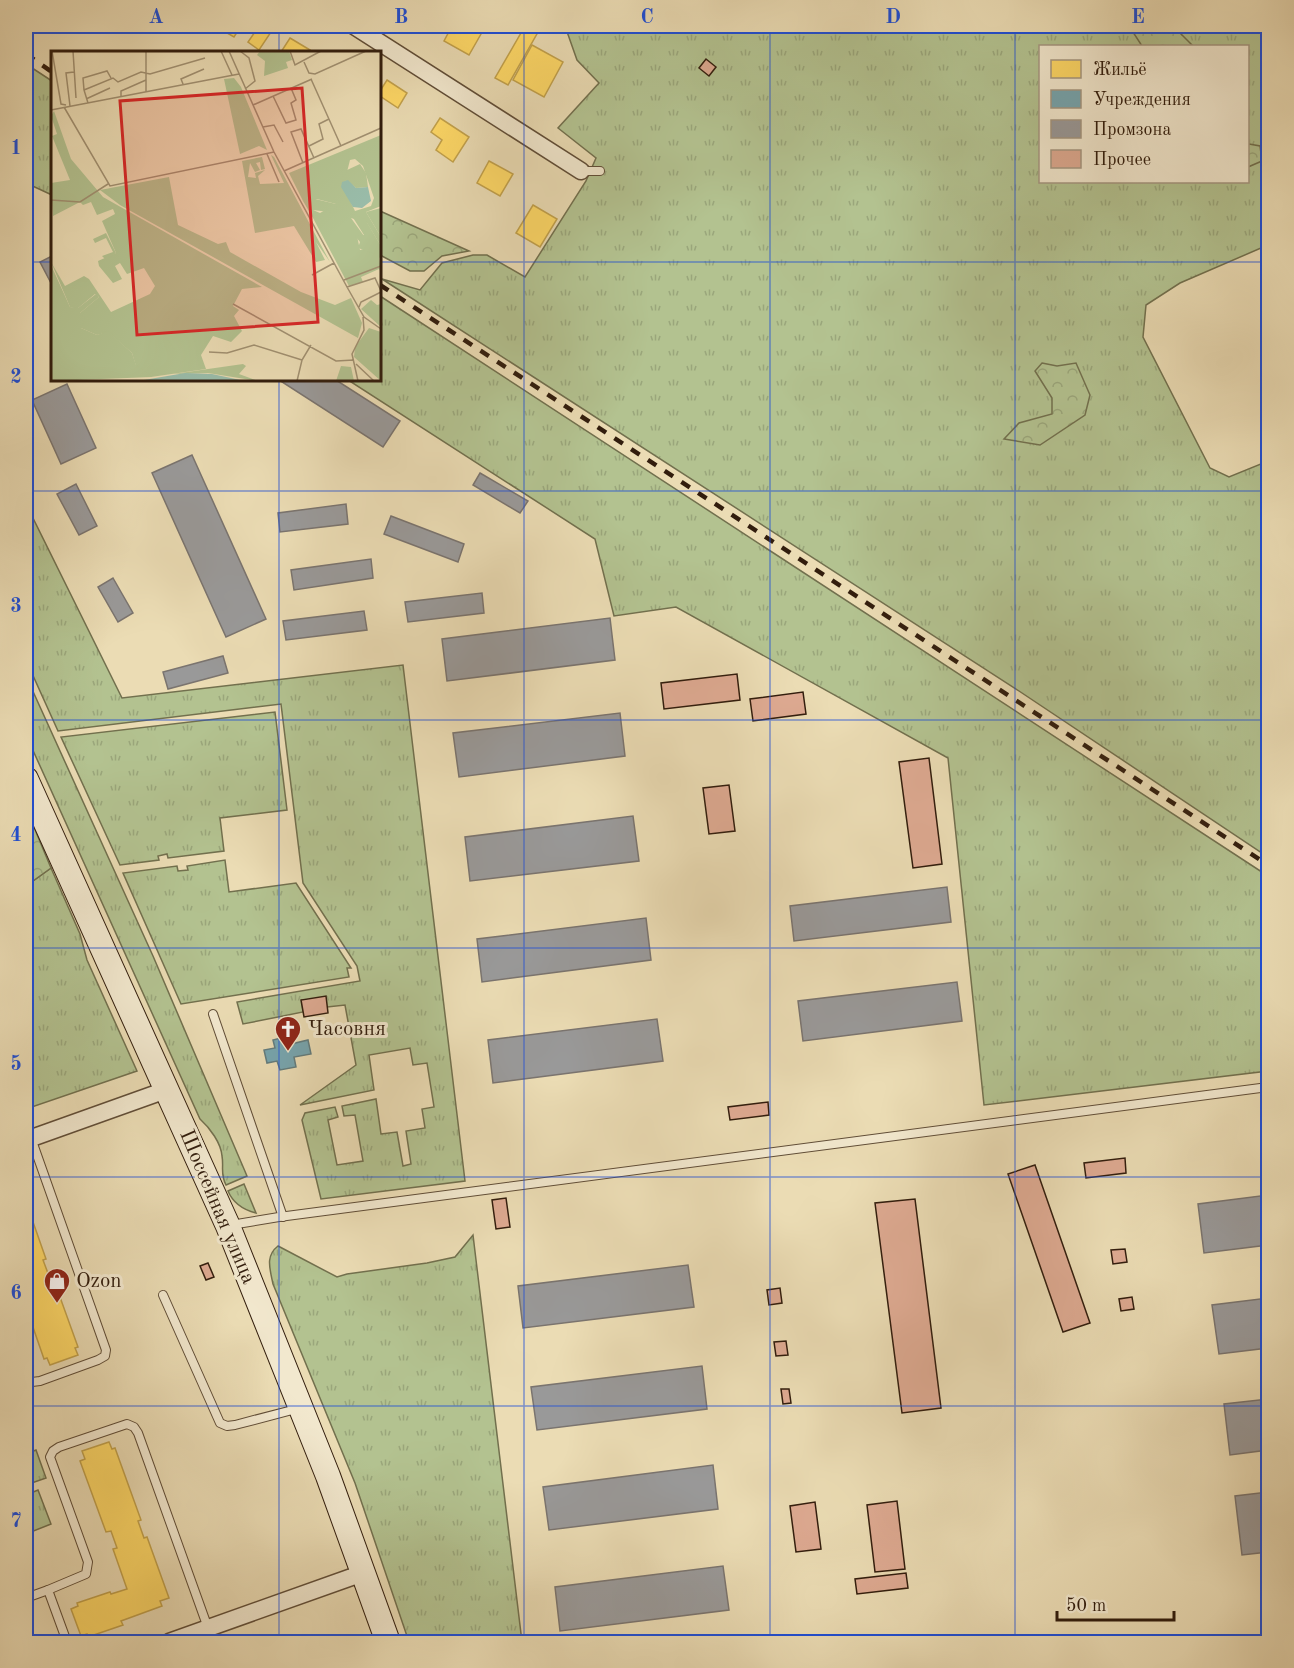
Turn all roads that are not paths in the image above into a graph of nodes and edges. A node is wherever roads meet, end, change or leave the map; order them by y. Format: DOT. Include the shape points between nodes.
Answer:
graph roads {
  1 [pos="354,26"];
  2 [pos="581,171"];
  3 [pos="600,171"];
  4 [pos="26,779"];
  5 [pos="213,1014"];
  6 [pos="1269,1088"];
  7 [pos="166,1090"];
  8 [pos="28,1139"];
  9 [pos="283,1216"];
  10 [pos="228,1226"];
  11 [pos="163,1295"];
  12 [pos="26,1379"];
  13 [pos="300,1408"];
  14 [pos="363,1573"];
  15 [pos="48,1590"];
  16 [pos="26,1598"];
  17 [pos="208,1629"];
  18 [pos="67,1642"];
  19 [pos="170,1642"];
  20 [pos="388,1642"];
  1 -- 2 [label="street"];
  2 -- 3 [label="lane"];
  4 -- 7 [label="main road, Шоссейная улица"];
  5 -- 9 [label="lane"];
  6 -- 9 [label="lane"];
  7 -- 8 [label="street"];
  7 -- 10 [label="main road, Шоссейная улица"];
  8 -- 12 [label="lane" via="106,1350 98,1360 40,1381"];
  9 -- 10 [label="lane"];
  10 -- 13 [label="main road, Шоссейная улица"];
  11 -- 13 [label="lane" via="220,1424 235,1425"];
  13 -- 14 [label="main road, Шоссейная улица"];
  14 -- 17 [label="street"];
  14 -- 20 [label="main road, Шоссейная улица"];
  15 -- 16 [label="lane"];
  15 -- 17 [label="lane" via="79,1579 88,1568 50,1456 59,1447 127,1424 138,1433"];
  15 -- 18 [label="lane"];
  17 -- 19 [label="street"];
}
